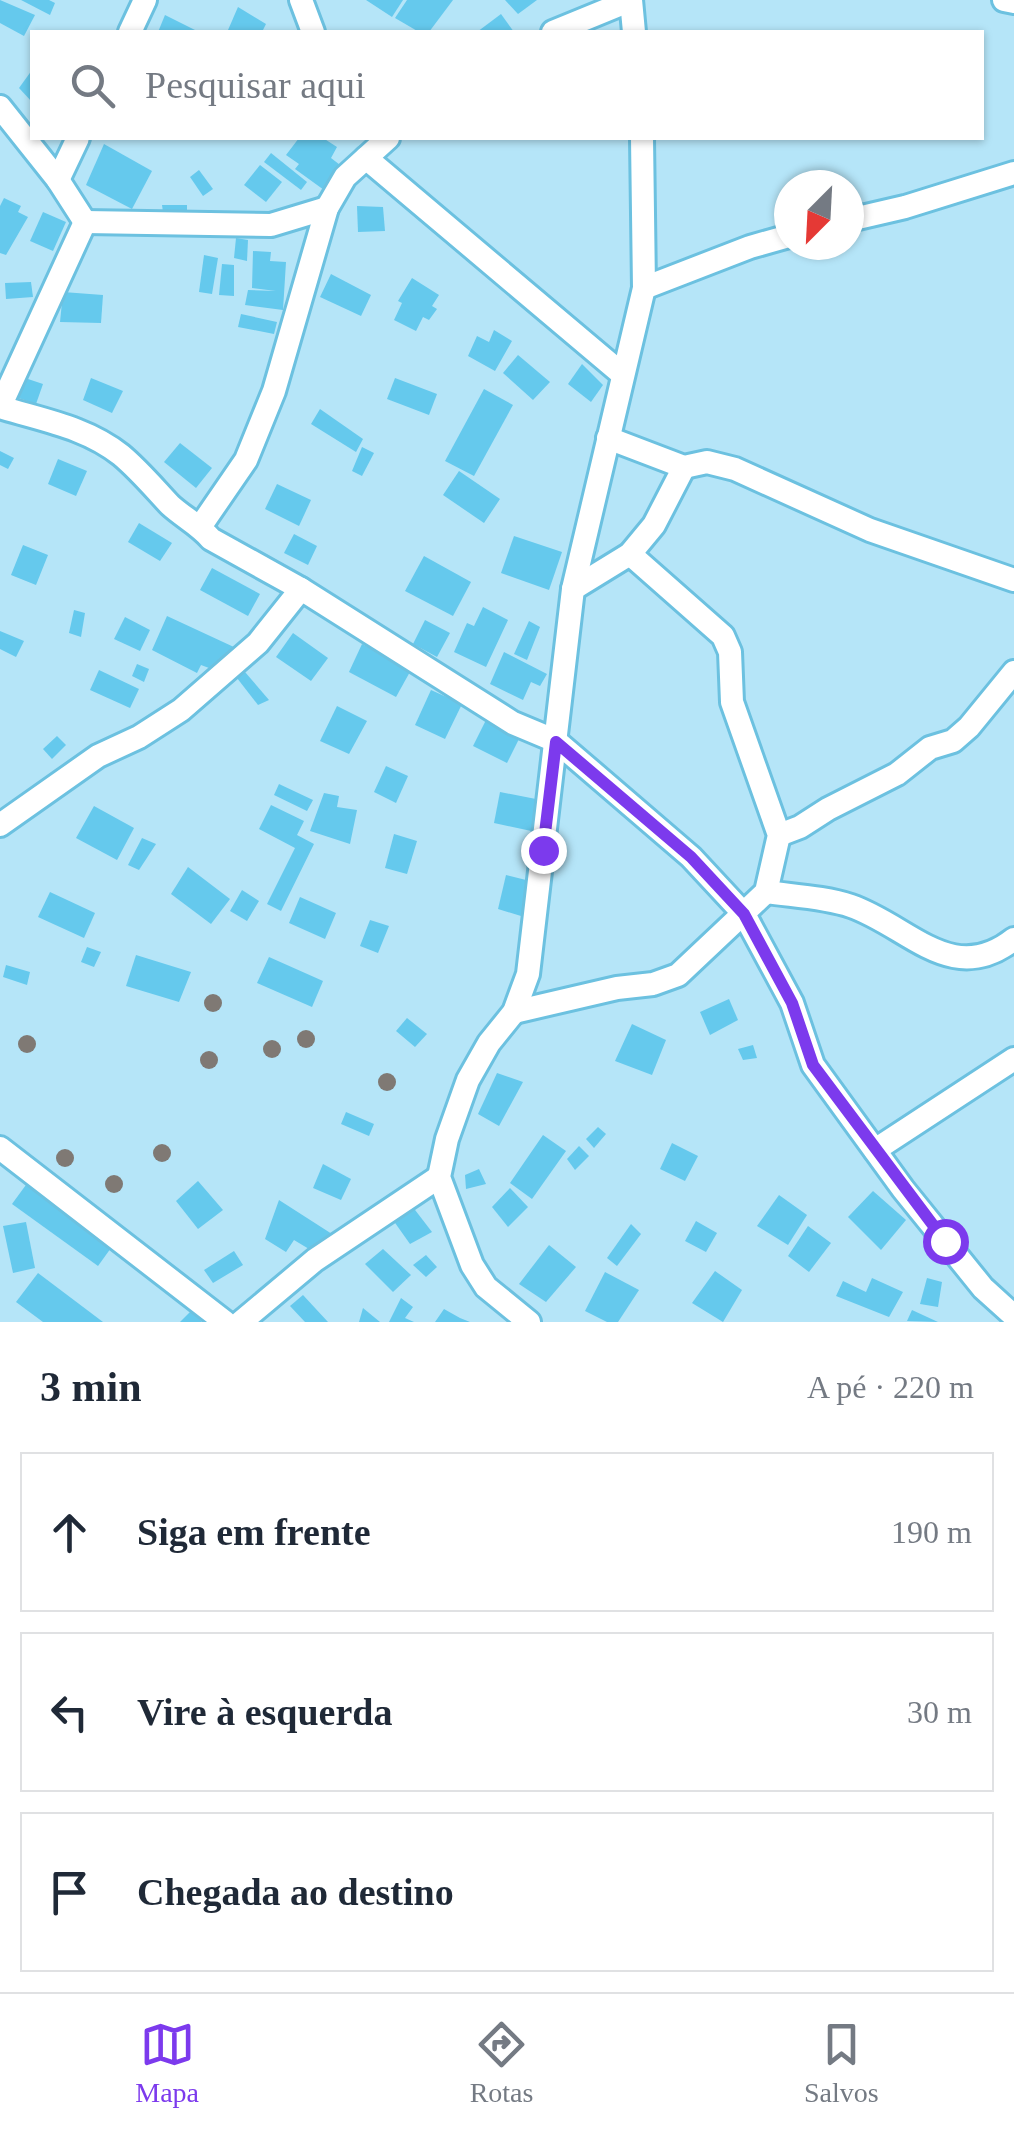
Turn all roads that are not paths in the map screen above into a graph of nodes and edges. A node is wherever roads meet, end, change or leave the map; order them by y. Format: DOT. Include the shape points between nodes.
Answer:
graph roads {
  1 [pos="145,0"];
  2 [pos="301,0"];
  3 [pos="631,0"];
  4 [pos="1004,0"];
  5 [pos="1014,2"];
  6 [pos="131,30"];
  7 [pos="313,30"];
  8 [pos="558,30"];
  9 [pos="634,30"];
  10 [pos="0,107"];
  11 [pos="77,140"];
  12 [pos="386,140"];
  13 [pos="642,140"];
  14 [pos="366,158"];
  15 [pos="1014,173"];
  16 [pos="58,180"];
  17 [pos="326,208"];
  18 [pos="864,216"];
  19 [pos="84,222"];
  20 [pos="774,240"];
  21 [pos="644,288"];
  22 [pos="622,374"];
  23 [pos="608,438"];
  24 [pos="684,467"];
  25 [pos="200,527"];
  26 [pos="630,554"];
  27 [pos="1014,580"];
  28 [pos="301,589"];
  29 [pos="574,590"];
  30 [pos="1014,672"];
  31 [pos="556,742"];
  32 [pos="0,825"];
  33 [pos="779,835"];
  34 [pos="766,892"];
  35 [pos="744,914"];
  36 [pos="1014,939"];
  37 [pos="514,1012"];
  38 [pos="1014,1059"];
  39 [pos="0,1148"];
  40 [pos="875,1150"];
  41 [pos="439,1178"];
  42 [pos="1014,1316"];
  43 [pos="226,1322"];
  44 [pos="241,1322"];
  45 [pos="529,1322"];
  1 -- 6 [label="street"];
  2 -- 7 [label="street"];
  3 -- 8 [label="street"];
  3 -- 9 [label="street"];
  4 -- 5 [label="street"];
  10 -- 16 [label="street"];
  11 -- 16 [label="street"];
  12 -- 14 [label="street"];
  13 -- 21 [label="street"];
  14 -- 17 [label="street"];
  14 -- 22 [label="street"];
  15 -- 18 [label="street"];
  16 -- 19 [label="street"];
  17 -- 19 [label="street" via="271,225"];
  17 -- 25 [label="street" via="274,391 246,460"];
  19 -- 25 [label="street" via="0,407 100,440"];
  20 -- 21 [label="street"];
  21 -- 22 [label="street"];
  22 -- 23 [label="street"];
  23 -- 24 [label="street"];
  23 -- 29 [label="street"];
  24 -- 26 [label="street" via="654,525"];
  24 -- 27 [label="street" via="707,462 735,470 870,530"];
  25 -- 28 [label="street" via="211,540"];
  26 -- 29 [label="street"];
  26 -- 33 [label="street" via="722,636 730,652 732,702"];
  28 -- 31 [label="street" via="498,714"];
  28 -- 32 [label="street" via="258,643 181,710 98,756"];
  29 -- 31 [label="street"];
  30 -- 33 [label="street" via="953,741"];
  31 -- 35 [label="street" via="691,857"];
  31 -- 37 [label="street" via="528,974"];
  33 -- 34 [label="street"];
  34 -- 35 [label="street"];
  34 -- 36 [label="street" via="854,906 961,960 986,956"];
  35 -- 37 [label="street" via="678,975"];
  35 -- 40 [label="street" via="792,1003 813,1065"];
  37 -- 41 [label="street" via="468,1080"];
  38 -- 40 [label="street"];
  39 -- 43 [label="street"];
  40 -- 42 [label="street" via="983,1288"];
  41 -- 44 [label="street" via="314,1260"];
  41 -- 45 [label="street" via="486,1288"];
}
